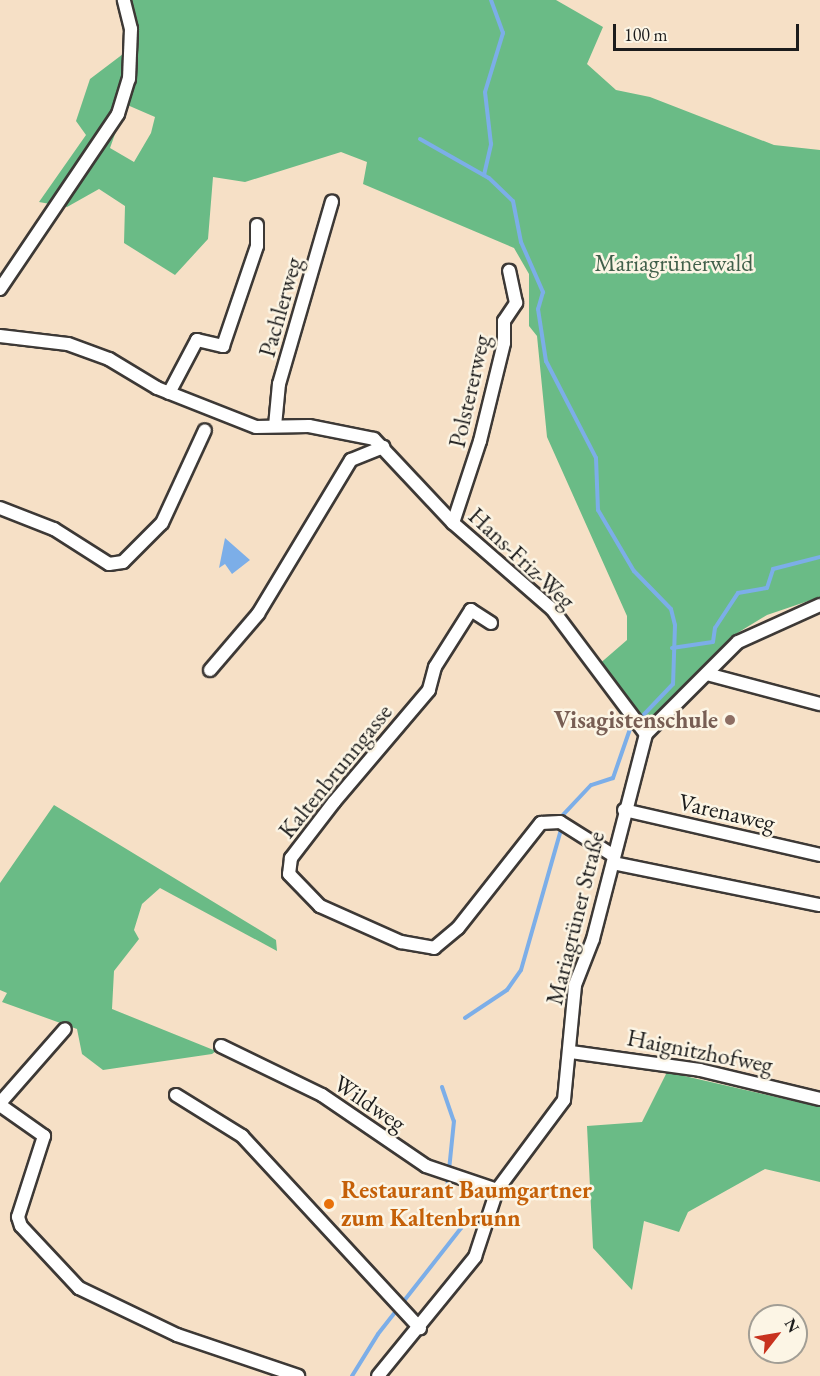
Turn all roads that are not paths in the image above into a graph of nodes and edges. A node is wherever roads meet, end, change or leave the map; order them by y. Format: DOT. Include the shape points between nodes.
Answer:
graph roads {
  1 [pos="124,0"];
  2 [pos="332,202"];
  3 [pos="257,225"];
  4 [pos="509,271"];
  5 [pos="0,289"];
  6 [pos="0,336"];
  7 [pos="169,393"];
  8 [pos="275,426"];
  9 [pos="205,430"];
  10 [pos="383,447"];
  11 [pos="0,508"];
  12 [pos="453,523"];
  13 [pos="820,605"];
  14 [pos="491,623"];
  15 [pos="210,670"];
  16 [pos="707,674"];
  17 [pos="820,704"];
  18 [pos="639,728"];
  19 [pos="624,810"];
  20 [pos="820,855"];
  21 [pos="613,860"];
  22 [pos="820,905"];
  23 [pos="65,1029"];
  24 [pos="221,1047"];
  25 [pos="571,1052"];
  26 [pos="176,1095"];
  27 [pos="820,1099"];
  28 [pos="2,1108"];
  29 [pos="497,1190"];
  30 [pos="420,1328"];
  31 [pos="298,1376"];
  32 [pos="378,1376"];
  1 -- 5 [label="street" via="131,29 129,79 118,114"];
  2 -- 8 [label="street, Pachlerweg" via="279,384"];
  3 -- 7 [label="street" via="257,246 223,346 197,340"];
  4 -- 12 [label="street, Polstererweg" via="516,303 504,321 504,344 471,473"];
  6 -- 7 [label="street, Hans-Friz-Weg" via="68,344 109,359"];
  7 -- 8 [label="street, Hans-Friz-Weg" via="255,428"];
  8 -- 10 [label="street, Hans-Friz-Weg" via="345,431"];
  9 -- 11 [label="street" via="162,522 123,562 110,564 54,529"];
  10 -- 12 [label="street, Hans-Friz-Weg"];
  10 -- 15 [label="street" via="351,460 258,614"];
  12 -- 18 [label="street, Hans-Friz-Weg" via="552,609"];
  13 -- 16 [label="street, Mariagrüner Straße" via="738,642"];
  14 -- 21 [label="street, Kaltenbrunngasse" via="471,610 435,667 434,681 291,858 289,874 320,906 401,942 434,948 458,928 541,823 560,822"];
  16 -- 17 [label="street"];
  16 -- 18 [label="street, Mariagrüner Straße"];
  18 -- 19 [label="street, Mariagrüner Straße"];
  19 -- 20 [label="street, Varenaweg"];
  19 -- 21 [label="street, Mariagrüner Straße"];
  21 -- 22 [label="street"];
  21 -- 25 [label="street, Mariagrüner Straße" via="575,985"];
  23 -- 28 [label="street"];
  24 -- 29 [label="street, Wildweg" via="322,1095 426,1166"];
  25 -- 27 [label="street, Haignitzhofweg" via="666,1064"];
  25 -- 29 [label="street, Mariagrüner Straße" via="564,1100"];
  26 -- 30 [label="street" via="242,1136"];
  28 -- 31 [label="street" via="44,1136 18,1217 21,1226 79,1288 177,1335"];
  29 -- 30 [label="street, Mariagrüner Straße" via="475,1257"];
  30 -- 32 [label="street, Mariagrüner Straße"];
}
